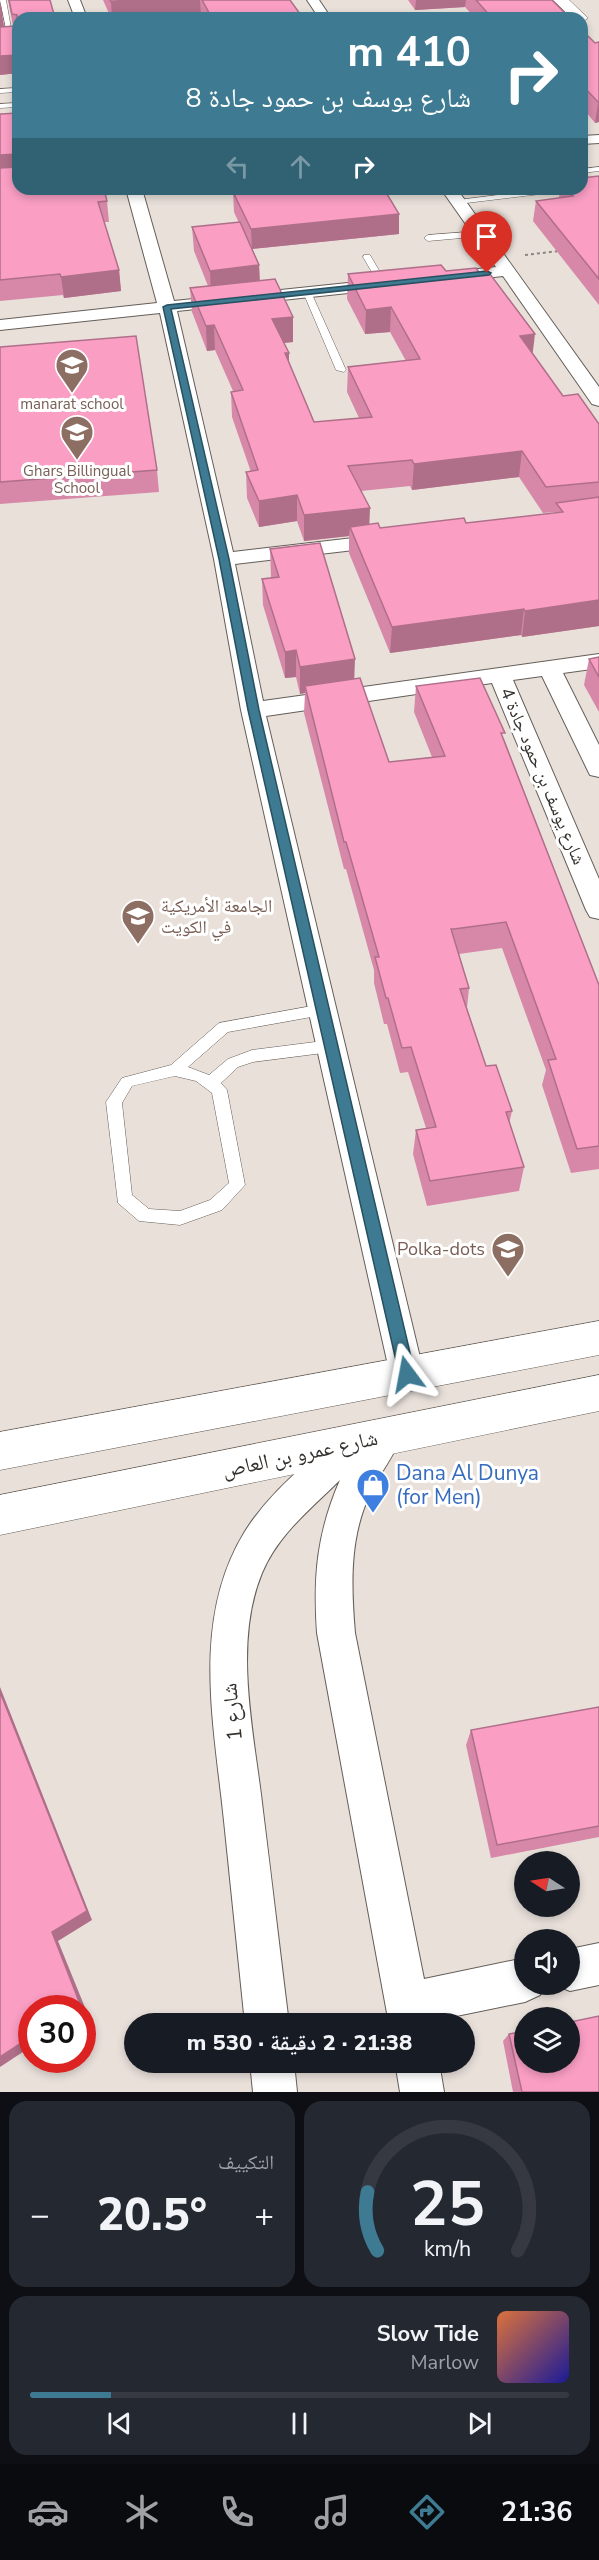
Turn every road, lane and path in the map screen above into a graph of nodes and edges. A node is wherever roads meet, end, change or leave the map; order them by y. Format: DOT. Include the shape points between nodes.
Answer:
graph roads {
  1 [pos="3,0"];
  2 [pos="560,0"];
  3 [pos="574,12"];
  4 [pos="10,38"];
  5 [pos="136,195"];
  6 [pos="469,195"];
  7 [pos="453,196"];
  8 [pos="481,234"];
  9 [pos="428,238"];
  10 [pos="565,250"];
  11 [pos="367,257"];
  12 [pos="502,264"];
  13 [pos="428,280"];
  14 [pos="406,282"];
  15 [pos="383,284"];
  16 [pos="308,292"];
  17 [pos="167,307"];
  18 [pos="0,325"];
  19 [pos="599,365"];
  20 [pos="577,368"];
  21 [pos="341,370"];
  22 [pos="599,400"];
  23 [pos="412,537"];
  24 [pos="224,559"];
  25 [pos="599,661"];
  26 [pos="549,668"];
  27 [pos="500,676"];
  28 [pos="253,710"];
  29 [pos="599,769"];
  30 [pos="599,910"];
  31 [pos="323,1010"];
  32 [pos="331,1046"];
  33 [pos="175,1070"];
  34 [pos="210,1083"];
  35 [pos="599,1338"];
  36 [pos="407,1374"];
  37 [pos="599,1393"];
  38 [pos="369,1440"];
  39 [pos="0,1451"];
  40 [pos="0,1515"];
  41 [pos="599,1964"];
  42 [pos="580,1968"];
  43 [pos="514,1983"];
  44 [pos="266,2013"];
  45 [pos="410,2013"];
  46 [pos="413,2013"];
  47 [pos="273,2073"];
  48 [pos="419,2073"];
  49 [pos="275,2092"];
  50 [pos="422,2092"];
  1 -- 4 [label="lane"];
  2 -- 3 [label="main road"];
  5 -- 17 [label="street"];
  6 -- 7 [label="lane"];
  7 -- 8 [label="street"];
  8 -- 9 [label="lane"];
  8 -- 12 [label="street"];
  10 -- 12 [label="path"];
  11 -- 15 [label="lane"];
  12 -- 13 [label="street"];
  12 -- 20 [label="street"];
  14 -- 15 [label="street"];
  15 -- 16 [label="street"];
  16 -- 17 [label="street"];
  16 -- 21 [label="lane"];
  17 -- 18 [label="street"];
  17 -- 24 [label="street"];
  19 -- 20 [label="street"];
  20 -- 22 [label="street"];
  23 -- 24 [label="street"];
  24 -- 28 [label="street"];
  25 -- 26 [label="street"];
  26 -- 27 [label="street"];
  26 -- 29 [label="street"];
  27 -- 28 [label="street"];
  27 -- 30 [label="street, شارع يوسف بن حمود جادة 4"];
  28 -- 31 [label="street"];
  31 -- 32 [label="street"];
  31 -- 33 [label="lane" via="224,1027"];
  32 -- 34 [label="lane" via="252,1056 233,1063"];
  32 -- 36 [label="street"];
  33 -- 34 [label="lane" via="200,1076"];
  33 -- 34 [label="lane" via="127,1083 114,1101 124,1198 145,1215 180,1218 216,1205 237,1185 219,1090"];
  35 -- 36 [label="main road"];
  36 -- 39 [label="main road"];
  37 -- 38 [label="main road, شارع عمرو بن العاص"];
  38 -- 40 [label="main road, شارع عمرو بن العاص"];
  38 -- 44 [label="street, شارع 1" via="284,1508 263,1535 234,1600 228,1637 228,1676"];
  38 -- 45 [label="street" via="344,1511 333,1570 336,1633"];
  41 -- 42 [label="street"];
  43 -- 46 [label="street"];
  47 -- 49 [label="street"];
  48 -- 50 [label="street"];
}
